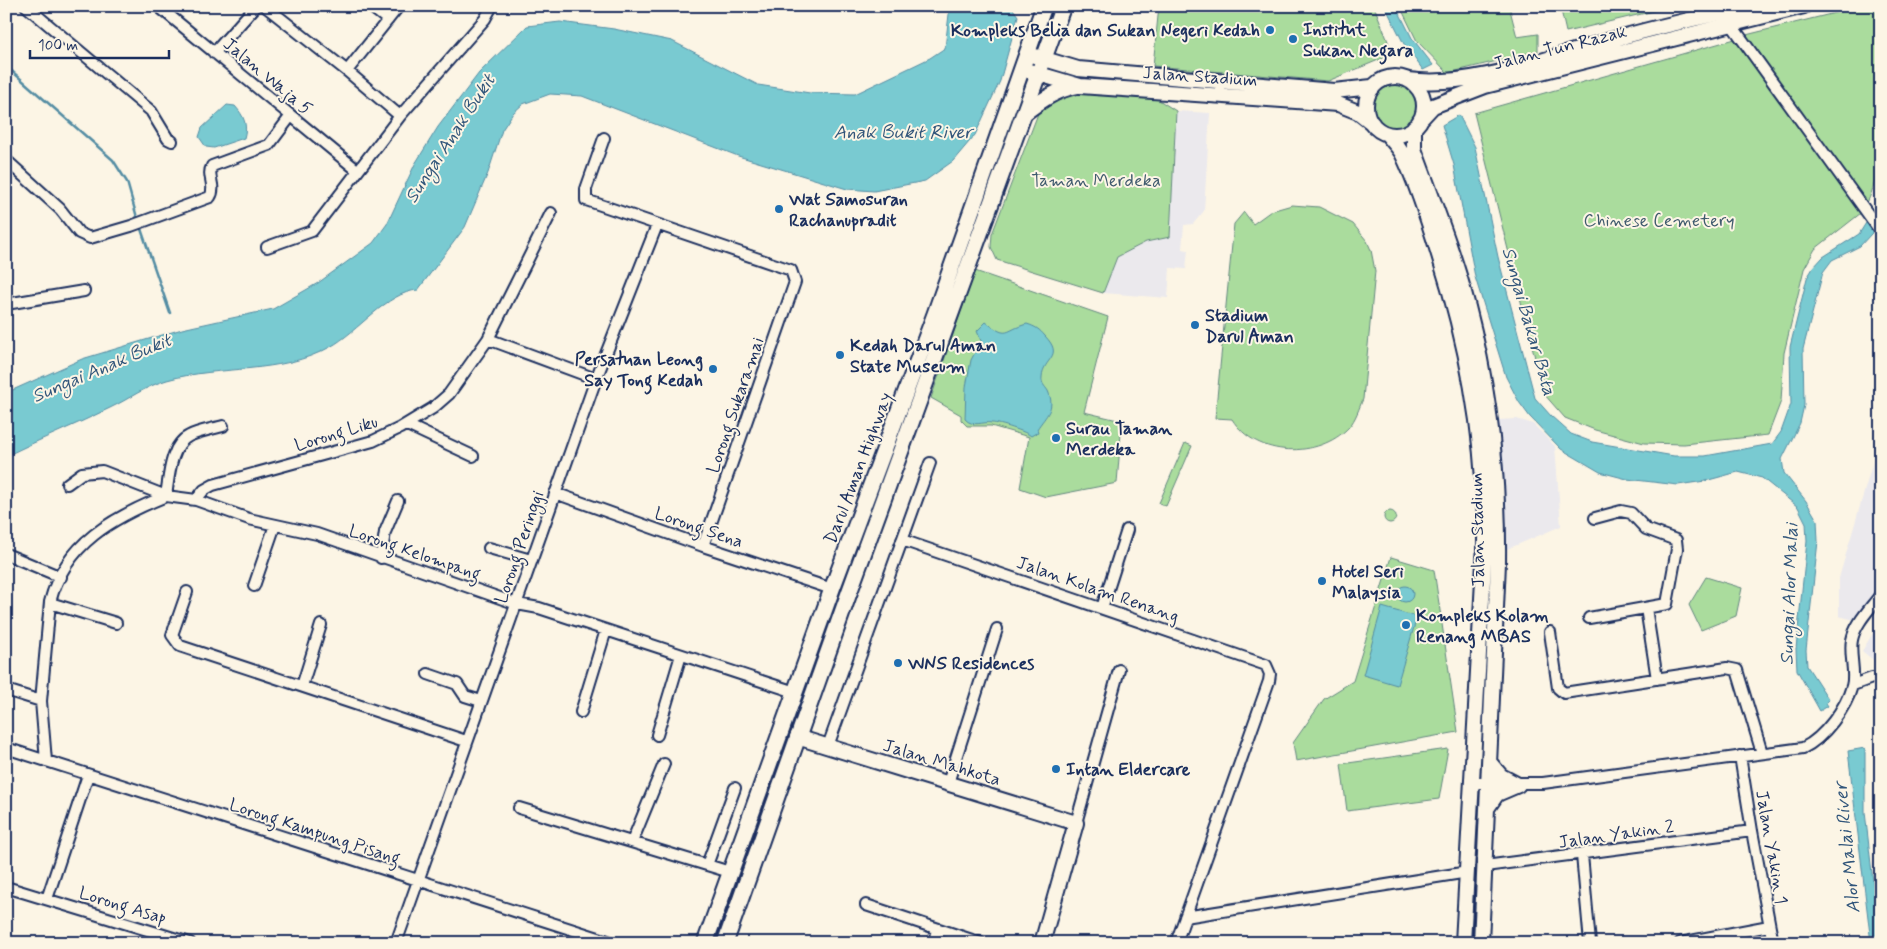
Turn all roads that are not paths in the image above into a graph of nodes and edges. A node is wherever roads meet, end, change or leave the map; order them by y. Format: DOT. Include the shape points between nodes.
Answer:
graph roads {
  1 [pos="26,6"];
  2 [pos="158,6"];
  3 [pos="256,6"];
  4 [pos="265,6"];
  5 [pos="370,6"];
  6 [pos="399,6"];
  7 [pos="492,6"];
  8 [pos="1044,6"];
  9 [pos="1063,6"];
  10 [pos="1748,6"];
  11 [pos="1804,6"];
  12 [pos="388,20"];
  13 [pos="1731,24"];
  14 [pos="214,53"];
  15 [pos="1028,54"];
  16 [pos="1042,67"];
  17 [pos="1022,69"];
  18 [pos="347,70"];
  19 [pos="1408,80"];
  20 [pos="1080,86"];
  21 [pos="1372,87"];
  22 [pos="1025,113"];
  23 [pos="400,116"];
  24 [pos="290,117"];
  25 [pos="1372,123"];
  26 [pos="1417,123"];
  27 [pos="1387,134"];
  28 [pos="604,138"];
  29 [pos="172,141"];
  30 [pos="6,160"];
  31 [pos="357,170"];
  32 [pos="551,213"];
  33 [pos="657,225"];
  34 [pos="1881,232"];
  35 [pos="267,247"];
  36 [pos="84,291"];
  37 [pos="6,304"];
  38 [pos="488,339"];
  39 [pos="596,379"];
  40 [pos="407,424"];
  41 [pos="223,426"];
  42 [pos="474,456"];
  43 [pos="930,463"];
  44 [pos="67,484"];
  45 [pos="556,493"];
  46 [pos="166,496"];
  47 [pos="196,500"];
  48 [pos="398,502"];
  49 [pos="1595,518"];
  50 [pos="275,525"];
  51 [pos="1127,530"];
  52 [pos="902,540"];
  53 [pos="703,546"];
  54 [pos="489,548"];
  55 [pos="6,554"];
  56 [pos="381,558"];
  57 [pos="532,560"];
  58 [pos="61,577"];
  59 [pos="254,586"];
  60 [pos="832,589"];
  61 [pos="187,592"];
  62 [pos="1881,594"];
  63 [pos="50,603"];
  64 [pos="517,604"];
  65 [pos="1102,608"];
  66 [pos="1646,608"];
  67 [pos="1589,618"];
  68 [pos="116,623"];
  69 [pos="321,625"];
  70 [pos="997,629"];
  71 [pos="606,630"];
  72 [pos="1550,632"];
  73 [pos="681,655"];
  74 [pos="1851,669"];
  75 [pos="1119,670"];
  76 [pos="428,674"];
  77 [pos="1657,679"];
  78 [pos="1876,679"];
  79 [pos="1853,685"];
  80 [pos="302,686"];
  81 [pos="6,690"];
  82 [pos="795,692"];
  83 [pos="41,701"];
  84 [pos="480,701"];
  85 [pos="581,712"];
  86 [pos="657,735"];
  87 [pos="798,737"];
  88 [pos="466,741"];
  89 [pos="828,746"];
  90 [pos="6,748"];
  91 [pos="1762,753"];
  92 [pos="1740,756"];
  93 [pos="46,761"];
  94 [pos="1490,763"];
  95 [pos="664,764"];
  96 [pos="88,775"];
  97 [pos="948,783"];
  98 [pos="1473,783"];
  99 [pos="1489,784"];
  100 [pos="1518,785"];
  101 [pos="735,788"];
  102 [pos="1488,806"];
  103 [pos="519,808"];
  104 [pos="1076,823"];
  105 [pos="1752,831"];
  106 [pos="632,842"];
  107 [pos="1582,855"];
  108 [pos="707,865"];
  109 [pos="1485,866"];
  110 [pos="730,872"];
  111 [pos="1468,872"];
  112 [pos="418,881"];
  113 [pos="6,887"];
  114 [pos="47,899"];
  115 [pos="866,905"];
  116 [pos="1185,917"];
  117 [pos="1769,926"];
  118 [pos="937,929"];
  119 [pos="167,939"];
  120 [pos="190,943"];
  121 [pos="396,943"];
  122 [pos="614,943"];
  123 [pos="705,943"];
  124 [pos="725,943"];
  125 [pos="934,943"];
  126 [pos="982,943"];
  127 [pos="1042,943"];
  128 [pos="1176,943"];
  129 [pos="1464,943"];
  130 [pos="1481,943"];
  131 [pos="1590,943"];
  132 [pos="1680,943"];
  133 [pos="1773,943"];
  1 -- 29 [label="street" via="151,111"];
  2 -- 14 [label="street, Jalan Waja 5"];
  3 -- 14 [label="street"];
  4 -- 18 [label="street"];
  5 -- 12 [label="street"];
  6 -- 12 [label="street"];
  7 -- 23 [label="street" via="485,19"];
  8 -- 15 [label="main road, Darul Aman Highway"];
  9 -- 16 [label="main road, Darul Aman Highway"];
  10 -- 19 [label="main road, Jalan Tun Razak" via="1452,82"];
  11 -- 13 [label="main road, Jalan Tun Razak"];
  12 -- 18 [label="street"];
  13 -- 26 [label="main road, Jalan Tun Razak" via="1485,86 1433,106"];
  13 -- 34 [label="street"];
  14 -- 24 [label="street, Jalan Waja 5"];
  15 -- 16 [label="main road, Jalan Stadium"];
  15 -- 17 [label="main road, Darul Aman Highway"];
  16 -- 17 [label="main road, Jalan Stadium"];
  16 -- 20 [label="main road, Jalan Stadium"];
  16 -- 21 [label="main road, Jalan Stadium" via="1334,91"];
  16 -- 22 [label="main road, Darul Aman Highway"];
  17 -- 60 [label="main road, Darul Aman Highway"];
  18 -- 23 [label="street"];
  19 -- 21 [label="main road" via="1388,77"];
  19 -- 26 [label="main road" via="1421,92 1424,101"];
  20 -- 22 [label="main road" via="1060,90"];
  20 -- 25 [label="main road, Jalan Stadium" via="1338,104 1358,112"];
  21 -- 25 [label="main road" via="1366,105"];
  22 -- 87 [label="main road, Darul Aman Highway"];
  23 -- 31 [label="street"];
  24 -- 30 [label="street" via="269,145 212,166 210,173 214,189 210,197 94,237 84,237 60,209"];
  24 -- 31 [label="street, Jalan Waja 5"];
  25 -- 27 [label="main road"];
  26 -- 27 [label="main road" via="1406,132"];
  26 -- 94 [label="main road, Jalan Stadium" via="1414,149 1468,306 1493,442 1498,563"];
  27 -- 98 [label="main road, Jalan Stadium" via="1402,153 1422,202 1443,269 1463,340 1479,430 1485,544"];
  28 -- 33 [label="street" via="586,189 586,200"];
  31 -- 35 [label="street" via="312,231"];
  32 -- 38 [label="street, Lorong Liku"];
  33 -- 39 [label="street, Lorong Peringgi"];
  33 -- 53 [label="street, Lorong Sukaramai" via="791,270 794,275 795,282"];
  36 -- 37 [label="street"];
  38 -- 39 [label="street"];
  38 -- 40 [label="street, Lorong Liku" via="449,394"];
  39 -- 45 [label="street, Lorong Peringgi"];
  40 -- 42 [label="street"];
  40 -- 47 [label="street, Lorong Liku" via="373,441 213,485"];
  41 -- 46 [label="street" via="182,441 174,454"];
  43 -- 52 [label="street"];
  44 -- 46 [label="street, Lorong Kelompang" via="82,473 102,471"];
  45 -- 53 [label="street, Lorong Sena"];
  45 -- 57 [label="street, Lorong Peringgi"];
  46 -- 47 [label="street, Lorong Kelompang"];
  46 -- 58 [label="street" via="134,509 98,530 80,546"];
  47 -- 50 [label="street, Lorong Kelompang"];
  48 -- 56 [label="street" via="385,532"];
  49 -- 66 [label="street" via="1621,511 1631,513 1646,529 1676,540 1667,604"];
  50 -- 56 [label="street, Lorong Kelompang" via="317,534"];
  50 -- 59 [label="street"];
  51 -- 65 [label="street"];
  52 -- 65 [label="street, Jalan Kolam Renang"];
  52 -- 89 [label="street"];
  53 -- 60 [label="street, Lorong Sena"];
  54 -- 57 [label="street"];
  55 -- 58 [label="street"];
  56 -- 64 [label="street, Lorong Kelompang"];
  57 -- 64 [label="street, Lorong Peringgi"];
  58 -- 63 [label="street"];
  60 -- 82 [label="main road, Darul Aman Highway"];
  61 -- 80 [label="street" via="172,634 180,646"];
  62 -- 74 [label="street" via="1852,639"];
  63 -- 68 [label="street"];
  63 -- 83 [label="street"];
  64 -- 71 [label="street, Lorong Kelompang"];
  64 -- 84 [label="street, Lorong Peringgi"];
  65 -- 116 [label="street, Jalan Kolam Renang" via="1262,661 1269,669 1269,681"];
  66 -- 67 [label="street"];
  66 -- 77 [label="street"];
  69 -- 80 [label="street"];
  70 -- 97 [label="street"];
  71 -- 73 [label="street, Lorong Kelompang"];
  71 -- 85 [label="street"];
  72 -- 77 [label="street" via="1558,688 1564,693"];
  73 -- 82 [label="street, Lorong Kelompang"];
  73 -- 86 [label="street"];
  74 -- 78 [label="street"];
  74 -- 79 [label="street"];
  75 -- 104 [label="street"];
  76 -- 84 [label="street" via="457,684 465,696"];
  77 -- 91 [label="street" via="1727,668 1737,670"];
  78 -- 79 [label="street"];
  79 -- 91 [label="street" via="1825,732 1813,743 1803,748"];
  80 -- 88 [label="street"];
  81 -- 83 [label="street"];
  82 -- 110 [label="main road, Darul Aman Highway"];
  83 -- 93 [label="street"];
  84 -- 88 [label="street, Lorong Peringgi"];
  87 -- 89 [label="main road, Jalan Mahkota"];
  87 -- 124 [label="main road, Darul Aman Highway"];
  88 -- 112 [label="street, Lorong Peringgi"];
  89 -- 97 [label="main road, Jalan Mahkota"];
  90 -- 93 [label="street, Lorong Kampung Pisang"];
  91 -- 92 [label="street"];
  92 -- 100 [label="street"];
  92 -- 105 [label="street, Jalan Yakin 1"];
  93 -- 96 [label="street, Lorong Kampung Pisang"];
  94 -- 99 [label="main road, Jalan Stadium"];
  94 -- 100 [label="main road" via="1501,776"];
  95 -- 106 [label="street"];
  96 -- 112 [label="street, Lorong Kampung Pisang"];
  96 -- 114 [label="street"];
  97 -- 104 [label="main road, Jalan Mahkota"];
  98 -- 99 [label="street"];
  98 -- 111 [label="main road, Jalan Stadium"];
  99 -- 100 [label="street"];
  99 -- 102 [label="main road, Jalan Stadium"];
  100 -- 102 [label="main road" via="1503,790"];
  101 -- 108 [label="street"];
  102 -- 109 [label="main road, Jalan Stadium"];
  103 -- 106 [label="street"];
  104 -- 127 [label="main road"];
  105 -- 107 [label="street, Jalan Yakin 2"];
  105 -- 117 [label="street, Jalan Yakin 1"];
  106 -- 108 [label="street"];
  107 -- 109 [label="street, Jalan Yakin 2"];
  107 -- 131 [label="street"];
  108 -- 110 [label="street"];
  109 -- 130 [label="main road, Jalan Stadium"];
  110 -- 123 [label="main road, Darul Aman Highway"];
  111 -- 116 [label="street"];
  111 -- 129 [label="main road, Jalan Stadium"];
  112 -- 121 [label="street"];
  112 -- 122 [label="street, Lorong Kampung Pisang"];
  113 -- 114 [label="street, Lorong Asap"];
  114 -- 119 [label="street, Lorong Asap"];
  115 -- 118 [label="street"];
  116 -- 128 [label="street"];
  117 -- 132 [label="street"];
  117 -- 133 [label="street, Jalan Yakin 1"];
  118 -- 125 [label="street"];
  118 -- 126 [label="street"];
  119 -- 120 [label="street, Lorong Asap"];
}
